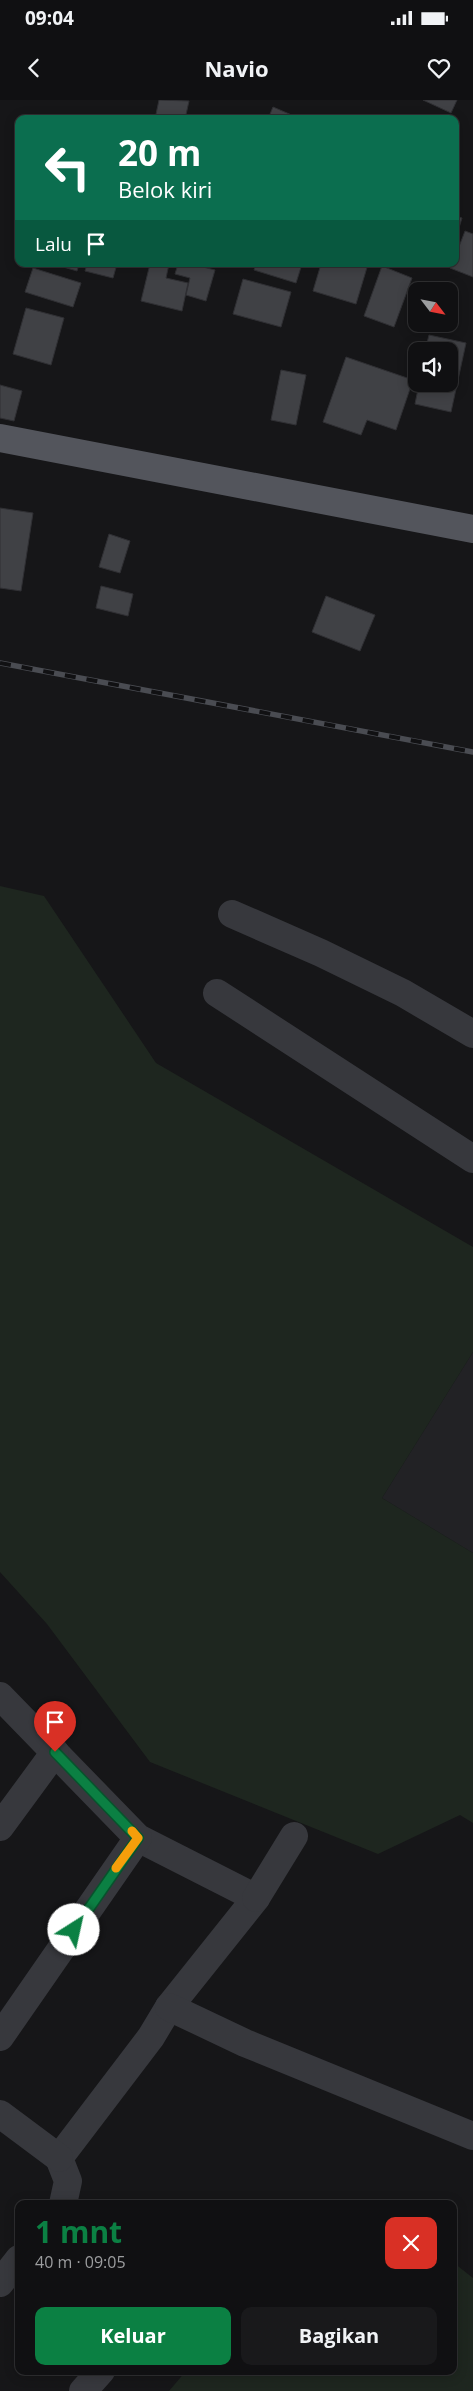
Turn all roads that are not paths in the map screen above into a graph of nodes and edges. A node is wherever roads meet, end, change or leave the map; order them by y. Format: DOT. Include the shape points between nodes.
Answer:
graph roads {
  1 [pos="0,438"];
  2 [pos="473,529"];
  3 [pos="232,914"];
  4 [pos="217,993"];
  5 [pos="473,1034"];
  6 [pos="473,1159"];
  7 [pos="0,1696"];
  8 [pos="55,1752"];
  9 [pos="0,1827"];
  10 [pos="294,1836"];
  11 [pos="138,1838"];
  12 [pos="256,1898"];
  13 [pos="169,2007"];
  14 [pos="0,2038"];
  15 [pos="0,2114"];
  16 [pos="473,2136"];
  17 [pos="59,2158"];
  18 [pos="64,2200"];
  19 [pos="15,2265"];
  20 [pos="0,2283"];
  21 [pos="98,2375"];
  22 [pos="84,2391"];
  1 -- 2 [label="main road"];
  3 -- 5 [label="street" via="395,989"];
  4 -- 6 [label="street"];
  7 -- 8 [label="street"];
  8 -- 9 [label="street"];
  8 -- 11 [label="street"];
  10 -- 12 [label="street"];
  11 -- 12 [label="street"];
  11 -- 14 [label="street"];
  12 -- 13 [label="street"];
  13 -- 16 [label="street" via="244,2043"];
  13 -- 17 [label="street" via="152,2037"];
  15 -- 17 [label="street"];
  17 -- 18 [label="street" via="68,2181"];
  19 -- 20 [label="street"];
  21 -- 22 [label="street"];
}
